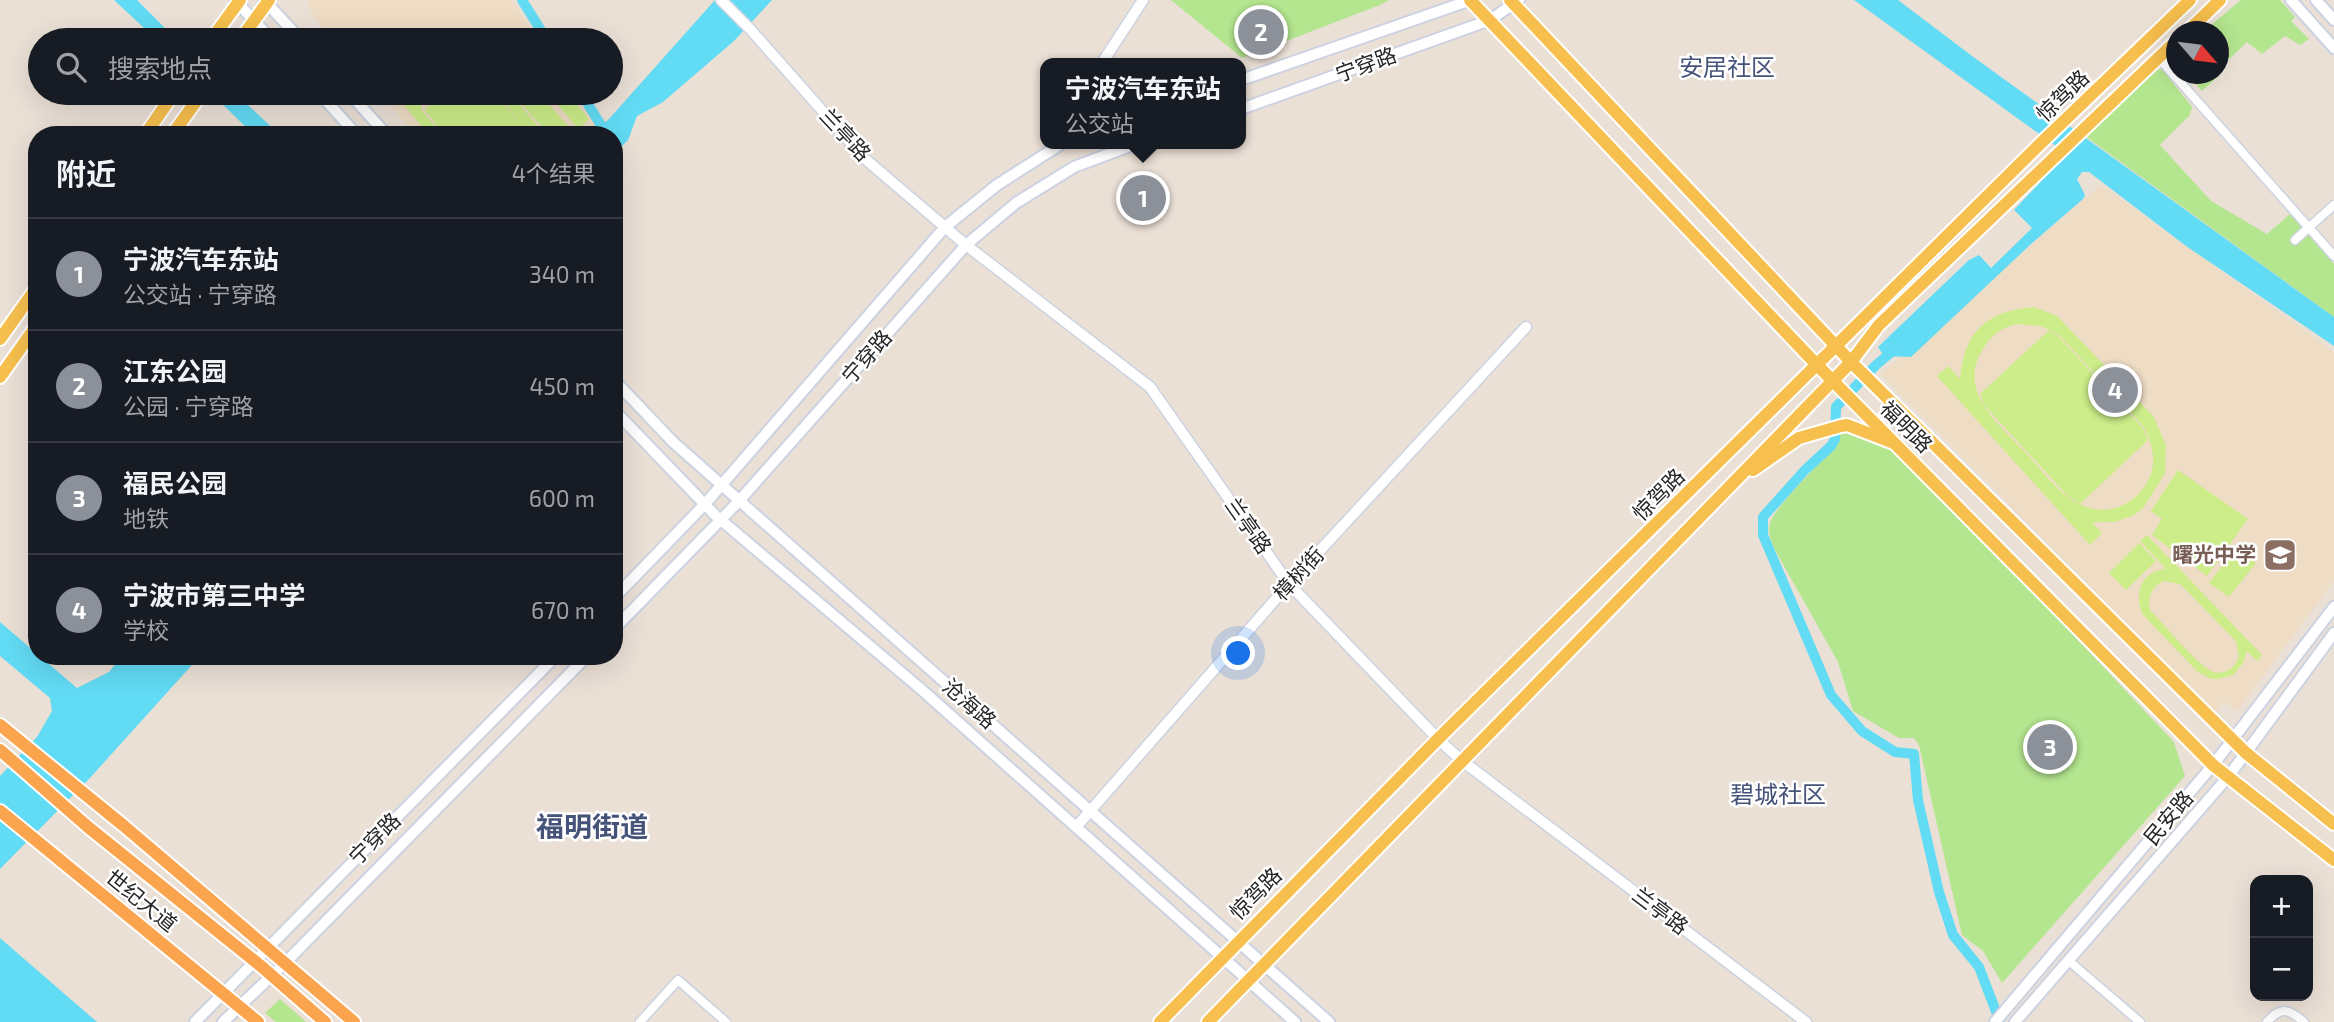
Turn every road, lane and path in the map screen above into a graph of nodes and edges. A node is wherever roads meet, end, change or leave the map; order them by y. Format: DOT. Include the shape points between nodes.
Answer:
graph roads {
  1 [pos="721,0"];
  2 [pos="1143,0"];
  3 [pos="1471,0"];
  4 [pos="2190,0"];
  5 [pos="2220,0"];
  6 [pos="2291,0"];
  7 [pos="2316,0"];
  8 [pos="238,1"];
  9 [pos="266,1"];
  10 [pos="1515,1"];
  11 [pos="254,20"];
  12 [pos="1490,20"];
  13 [pos="2334,20"];
  14 [pos="2198,21"];
  15 [pos="220,28"];
  16 [pos="248,28"];
  17 [pos="261,28"];
  18 [pos="290,28"];
  19 [pos="2334,48"];
  20 [pos="2166,51"];
  21 [pos="1105,58"];
  22 [pos="2159,58"];
  23 [pos="1246,78"];
  24 [pos="166,105"];
  25 [pos="193,105"];
  26 [pos="330,105"];
  27 [pos="360,105"];
  28 [pos="1246,106"];
  29 [pos="151,126"];
  30 [pos="178,126"];
  31 [pos="349,126"];
  32 [pos="379,126"];
  33 [pos="1052,149"];
  34 [pos="1122,149"];
  35 [pos="2334,205"];
  36 [pos="945,227"];
  37 [pos="2309,228"];
  38 [pos="2295,240"];
  39 [pos="966,245"];
  40 [pos="2334,256"];
  41 [pos="28,300"];
  42 [pos="1526,327"];
  43 [pos="28,338"];
  44 [pos="0,339"];
  45 [pos="1836,346"];
  46 [pos="1851,362"];
  47 [pos="1817,365"];
  48 [pos="0,377"];
  49 [pos="1833,381"];
  50 [pos="623,389"];
  51 [pos="623,419"];
  52 [pos="1896,444"];
  53 [pos="721,485"];
  54 [pos="1730,486"];
  55 [pos="739,501"];
  56 [pos="705,505"];
  57 [pos="722,521"];
  58 [pos="1289,584"];
  59 [pos="623,590"];
  60 [pos="2334,607"];
  61 [pos="623,620"];
  62 [pos="2334,633"];
  63 [pos="547,665"];
  64 [pos="578,665"];
  65 [pos="0,725"];
  66 [pos="1438,739"];
  67 [pos="2233,740"];
  68 [pos="0,750"];
  69 [pos="2246,753"];
  70 [pos="1461,760"];
  71 [pos="2213,765"];
  72 [pos="2228,777"];
  73 [pos="0,811"];
  74 [pos="1090,811"];
  75 [pos="2334,824"];
  76 [pos="1077,826"];
  77 [pos="2334,860"];
  78 [pos="1237,942"];
  79 [pos="266,948"];
  80 [pos="1222,957"];
  81 [pos="255,961"];
  82 [pos="2069,961"];
  83 [pos="284,964"];
  84 [pos="1263,965"];
  85 [pos="272,976"];
  86 [pos="1248,980"];
  87 [pos="223,993"];
  88 [pos="241,1008"];
  89 [pos="2017,1020"];
  90 [pos="195,1022"];
  91 [pos="223,1022"];
  92 [pos="258,1022"];
  93 [pos="325,1022"];
  94 [pos="354,1022"];
  95 [pos="640,1022"];
  96 [pos="726,1022"];
  97 [pos="1160,1022"];
  98 [pos="1208,1022"];
  99 [pos="1295,1022"];
  100 [pos="1329,1022"];
  101 [pos="1806,1022"];
  102 [pos="1995,1022"];
  103 [pos="2140,1022"];
  104 [pos="2267,1022"];
  105 [pos="2304,1022"];
  1 -- 36 [label="street, 兰亭路" via="864,158"];
  2 -- 21 [label="street"];
  3 -- 12 [label="main road, 福明路"];
  3 -- 23 [label="main road, 宁穿路"];
  4 -- 45 [label="main road, 惊驾路"];
  5 -- 14 [label="main road"];
  6 -- 19 [label="main road"];
  7 -- 13 [label="main road"];
  8 -- 11 [label="main road"];
  8 -- 15 [label="main road"];
  9 -- 11 [label="main road"];
  9 -- 18 [label="main road"];
  10 -- 12 [label="main road, 宁穿路"];
  10 -- 45 [label="main road, 福明路"];
  11 -- 16 [label="main road"];
  11 -- 17 [label="main road"];
  12 -- 28 [label="main road, 宁穿路"];
  12 -- 47 [label="main road, 福明路"];
  20 -- 22 [label="main road, 惊驾路"];
  22 -- 37 [label="street"];
  22 -- 46 [label="main road, 惊驾路" via="1879,325"];
  24 -- 29 [label="main road"];
  25 -- 30 [label="main road"];
  26 -- 31 [label="main road"];
  27 -- 32 [label="main road"];
  33 -- 36 [label="main road, 宁穿路"];
  34 -- 39 [label="main road, 宁穿路" via="1074,167 1016,203"];
  35 -- 37 [label="street"];
  36 -- 39 [label="street, 兰亭路"];
  36 -- 53 [label="main road, 宁穿路"];
  37 -- 38 [label="street"];
  37 -- 40 [label="street"];
  39 -- 55 [label="main road, 宁穿路"];
  39 -- 58 [label="street, 兰亭路" via="1150,387"];
  41 -- 44 [label="main road"];
  42 -- 58 [label="street, 樟树街"];
  43 -- 48 [label="main road"];
  45 -- 46 [label="main road, 福明路"];
  45 -- 47 [label="main road, 惊驾路"];
  46 -- 49 [label="main road, 惊驾路"];
  46 -- 67 [label="main road, 福明路"];
  47 -- 49 [label="main road, 福明路"];
  47 -- 66 [label="main road, 惊驾路"];
  49 -- 52 [label="main road, 福明路"];
  49 -- 54 [label="main road, 惊驾路"];
  50 -- 53 [label="main road, 沧海路"];
  51 -- 56 [label="main road, 沧海路"];
  52 -- 54 [label="main road" via="1841,426 1799,438"];
  52 -- 71 [label="main road, 福明路"];
  53 -- 55 [label="main road, 沧海路"];
  53 -- 56 [label="main road, 宁穿路"];
  54 -- 70 [label="main road, 惊驾路"];
  55 -- 57 [label="main road, 宁穿路"];
  55 -- 74 [label="main road, 沧海路"];
  56 -- 57 [label="main road, 沧海路"];
  56 -- 59 [label="main road, 宁穿路"];
  57 -- 61 [label="main road, 宁穿路"];
  57 -- 76 [label="main road, 沧海路"];
  58 -- 66 [label="street, 兰亭路"];
  58 -- 74 [label="street, 樟树街"];
  60 -- 67 [label="main road, 民安路"];
  62 -- 69 [label="main road, 民安路"];
  63 -- 79 [label="main road, 宁穿路"];
  64 -- 83 [label="main road"];
  65 -- 79 [label="highway"];
  66 -- 70 [label="street, 兰亭路"];
  66 -- 78 [label="main road, 惊驾路"];
  67 -- 69 [label="main road, 福明路"];
  67 -- 71 [label="main road, 民安路"];
  68 -- 81 [label="highway, 世纪大道" via="88,828"];
  69 -- 72 [label="main road, 民安路"];
  69 -- 75 [label="main road, 福明路"];
  70 -- 84 [label="main road, 惊驾路"];
  70 -- 101 [label="street, 兰亭路"];
  71 -- 72 [label="main road, 福明路"];
  71 -- 102 [label="main road, 民安路"];
  72 -- 77 [label="main road, 福明路"];
  72 -- 82 [label="main road, 民安路"];
  73 -- 87 [label="highway, 世纪大道"];
  74 -- 76 [label="street, 樟树街"];
  74 -- 78 [label="main road, 沧海路"];
  76 -- 80 [label="main road, 沧海路"];
  78 -- 80 [label="main road, 惊驾路"];
  78 -- 84 [label="main road, 沧海路"];
  79 -- 81 [label="main road, 宁穿路"];
  79 -- 83 [label="highway"];
  80 -- 86 [label="main road, 沧海路"];
  80 -- 97 [label="main road, 惊驾路"];
  81 -- 85 [label="highway, 世纪大道"];
  81 -- 87 [label="main road, 宁穿路"];
  82 -- 89 [label="main road, 民安路"];
  82 -- 103 [label="street"];
  83 -- 85 [label="main road"];
  83 -- 94 [label="highway"];
  84 -- 86 [label="main road, 惊驾路"];
  84 -- 100 [label="main road, 沧海路"];
  85 -- 88 [label="main road"];
  85 -- 93 [label="highway, 世纪大道"];
  86 -- 98 [label="main road, 惊驾路"];
  86 -- 99 [label="main road, 沧海路"];
  87 -- 88 [label="highway, 世纪大道"];
  87 -- 90 [label="main road, 宁穿路"];
  88 -- 91 [label="main road"];
  88 -- 92 [label="highway, 世纪大道"];
  95 -- 96 [label="street" via="678,980"];
  104 -- 105 [label="street" via="2285,1010"];
}
